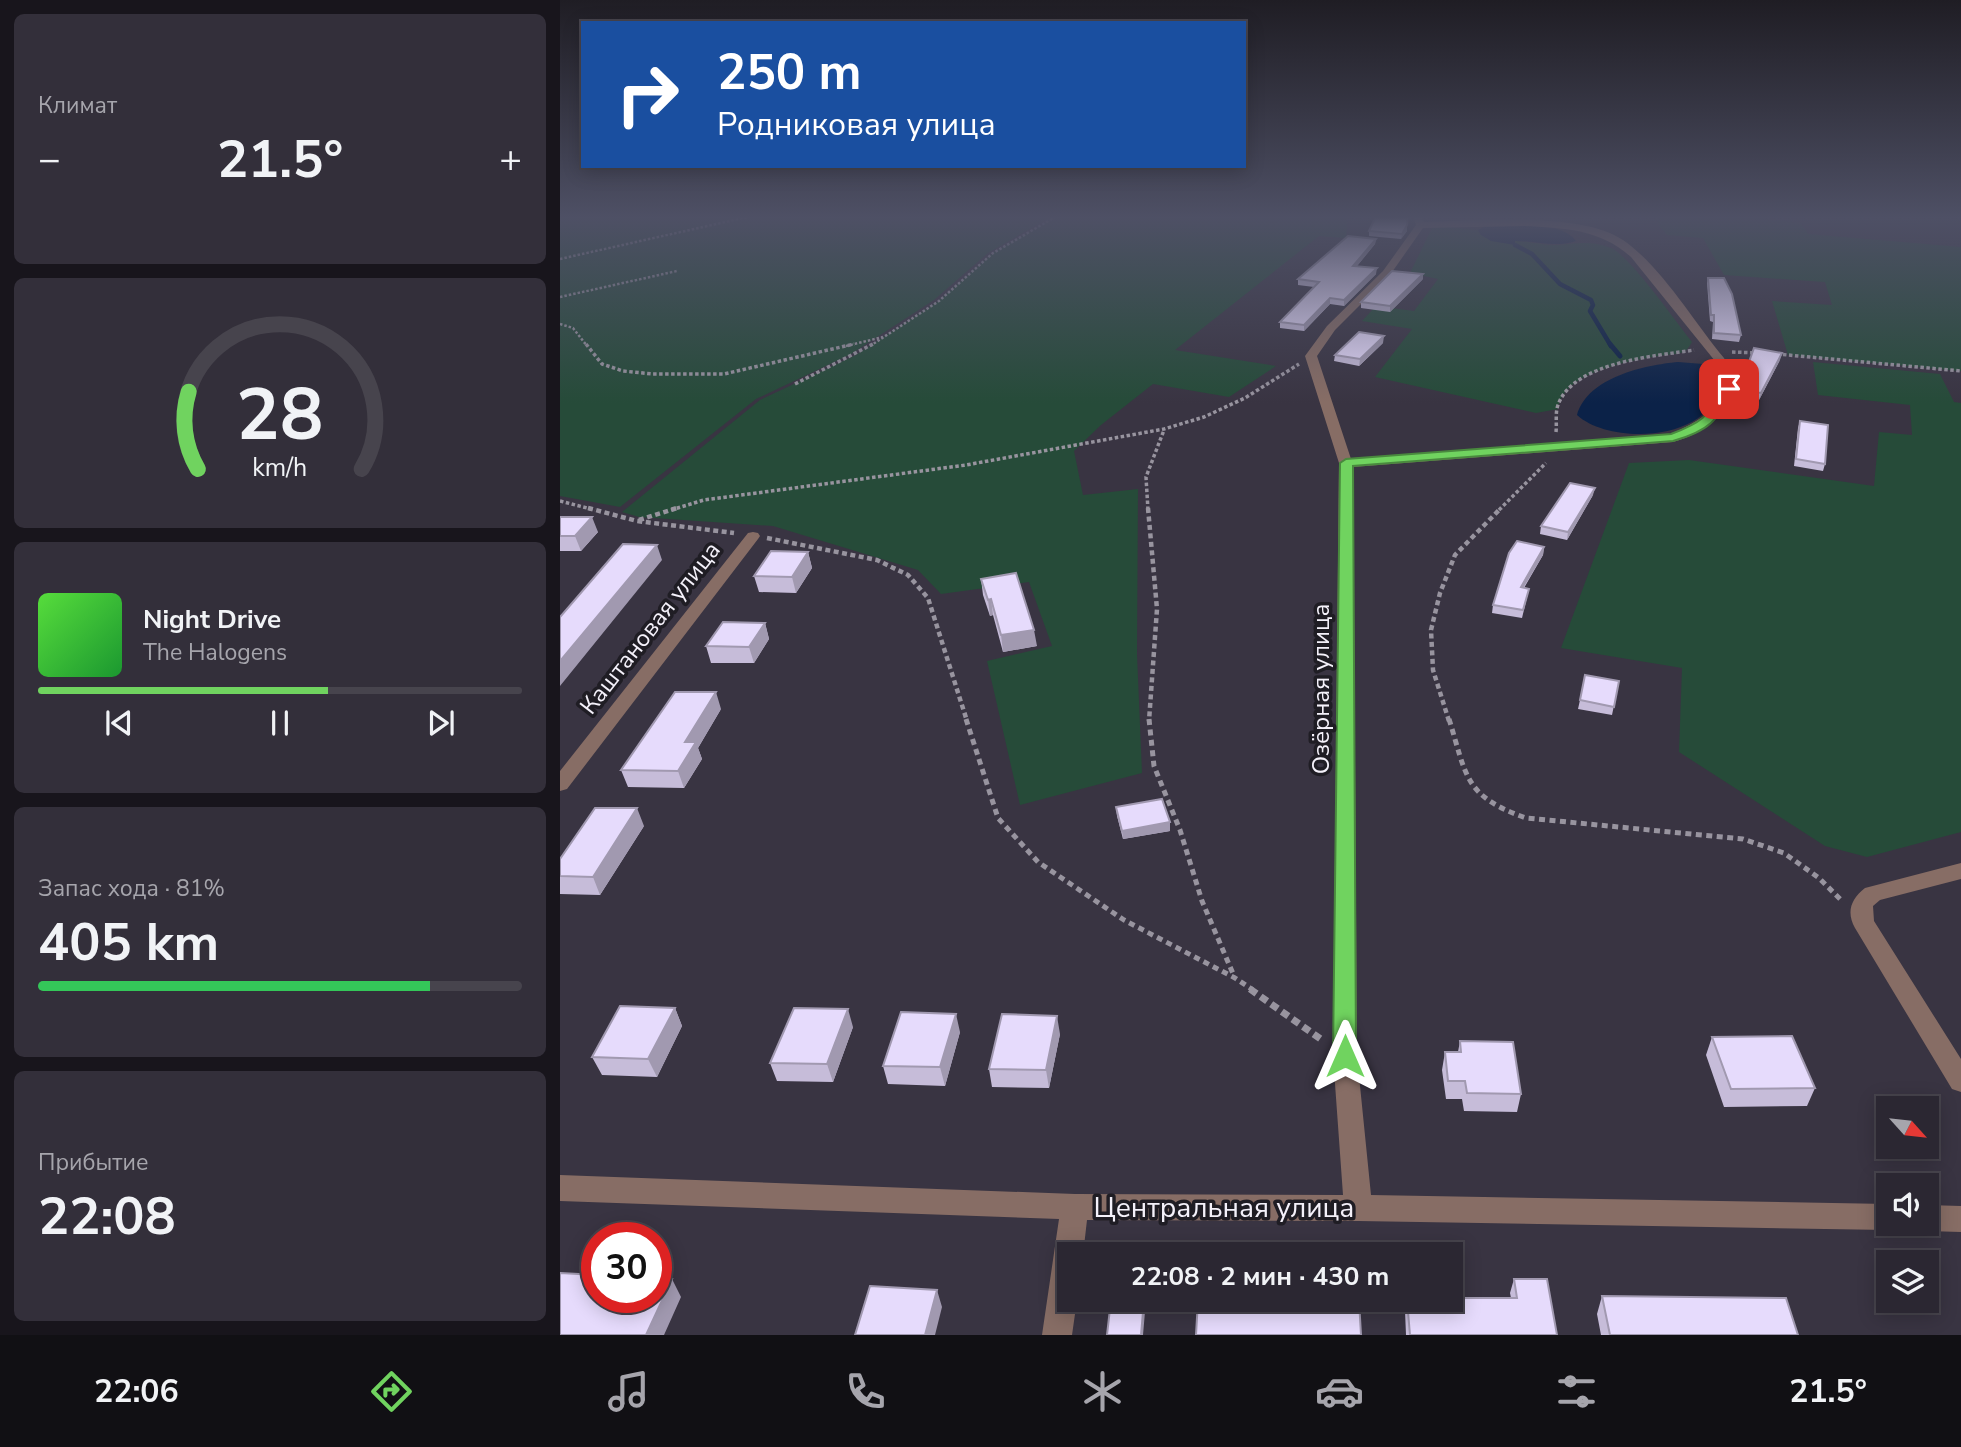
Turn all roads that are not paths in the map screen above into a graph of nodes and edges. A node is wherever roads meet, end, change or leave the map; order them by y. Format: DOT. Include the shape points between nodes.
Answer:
graph roads {
  1 [pos="1380,278"];
  2 [pos="1654,278"];
  3 [pos="1346,463"];
  4 [pos="752,536"];
  5 [pos="560,784"];
  6 [pos="1961,871"];
  7 [pos="1961,1081"];
  8 [pos="560,1188"];
  9 [pos="1075,1207"];
  10 [pos="1358,1208"];
  11 [pos="1876,1217"];
  12 [pos="1939,1218"];
  13 [pos="1961,1219"];
  14 [pos="1057,1335"];
  1 -- 3 [label="street, Озёрная улица" via="1319,340 1311,356"];
  2 -- 3 [label="street" via="1727,372 1729,389 1713,417 1698,428 1673,438"];
  3 -- 10 [label="street, Озёрная улица" via="1345,1056"];
  4 -- 5 [label="street, Каштановая улица"];
  6 -- 7 [label="street" via="1873,894 1860,910 1863,922"];
  8 -- 9 [label="street, Центральная улица"];
  9 -- 10 [label="street, Центральная улица"];
  9 -- 14 [label="street"];
  10 -- 11 [label="street, Центральная улица"];
  12 -- 13 [label="street"];
}
